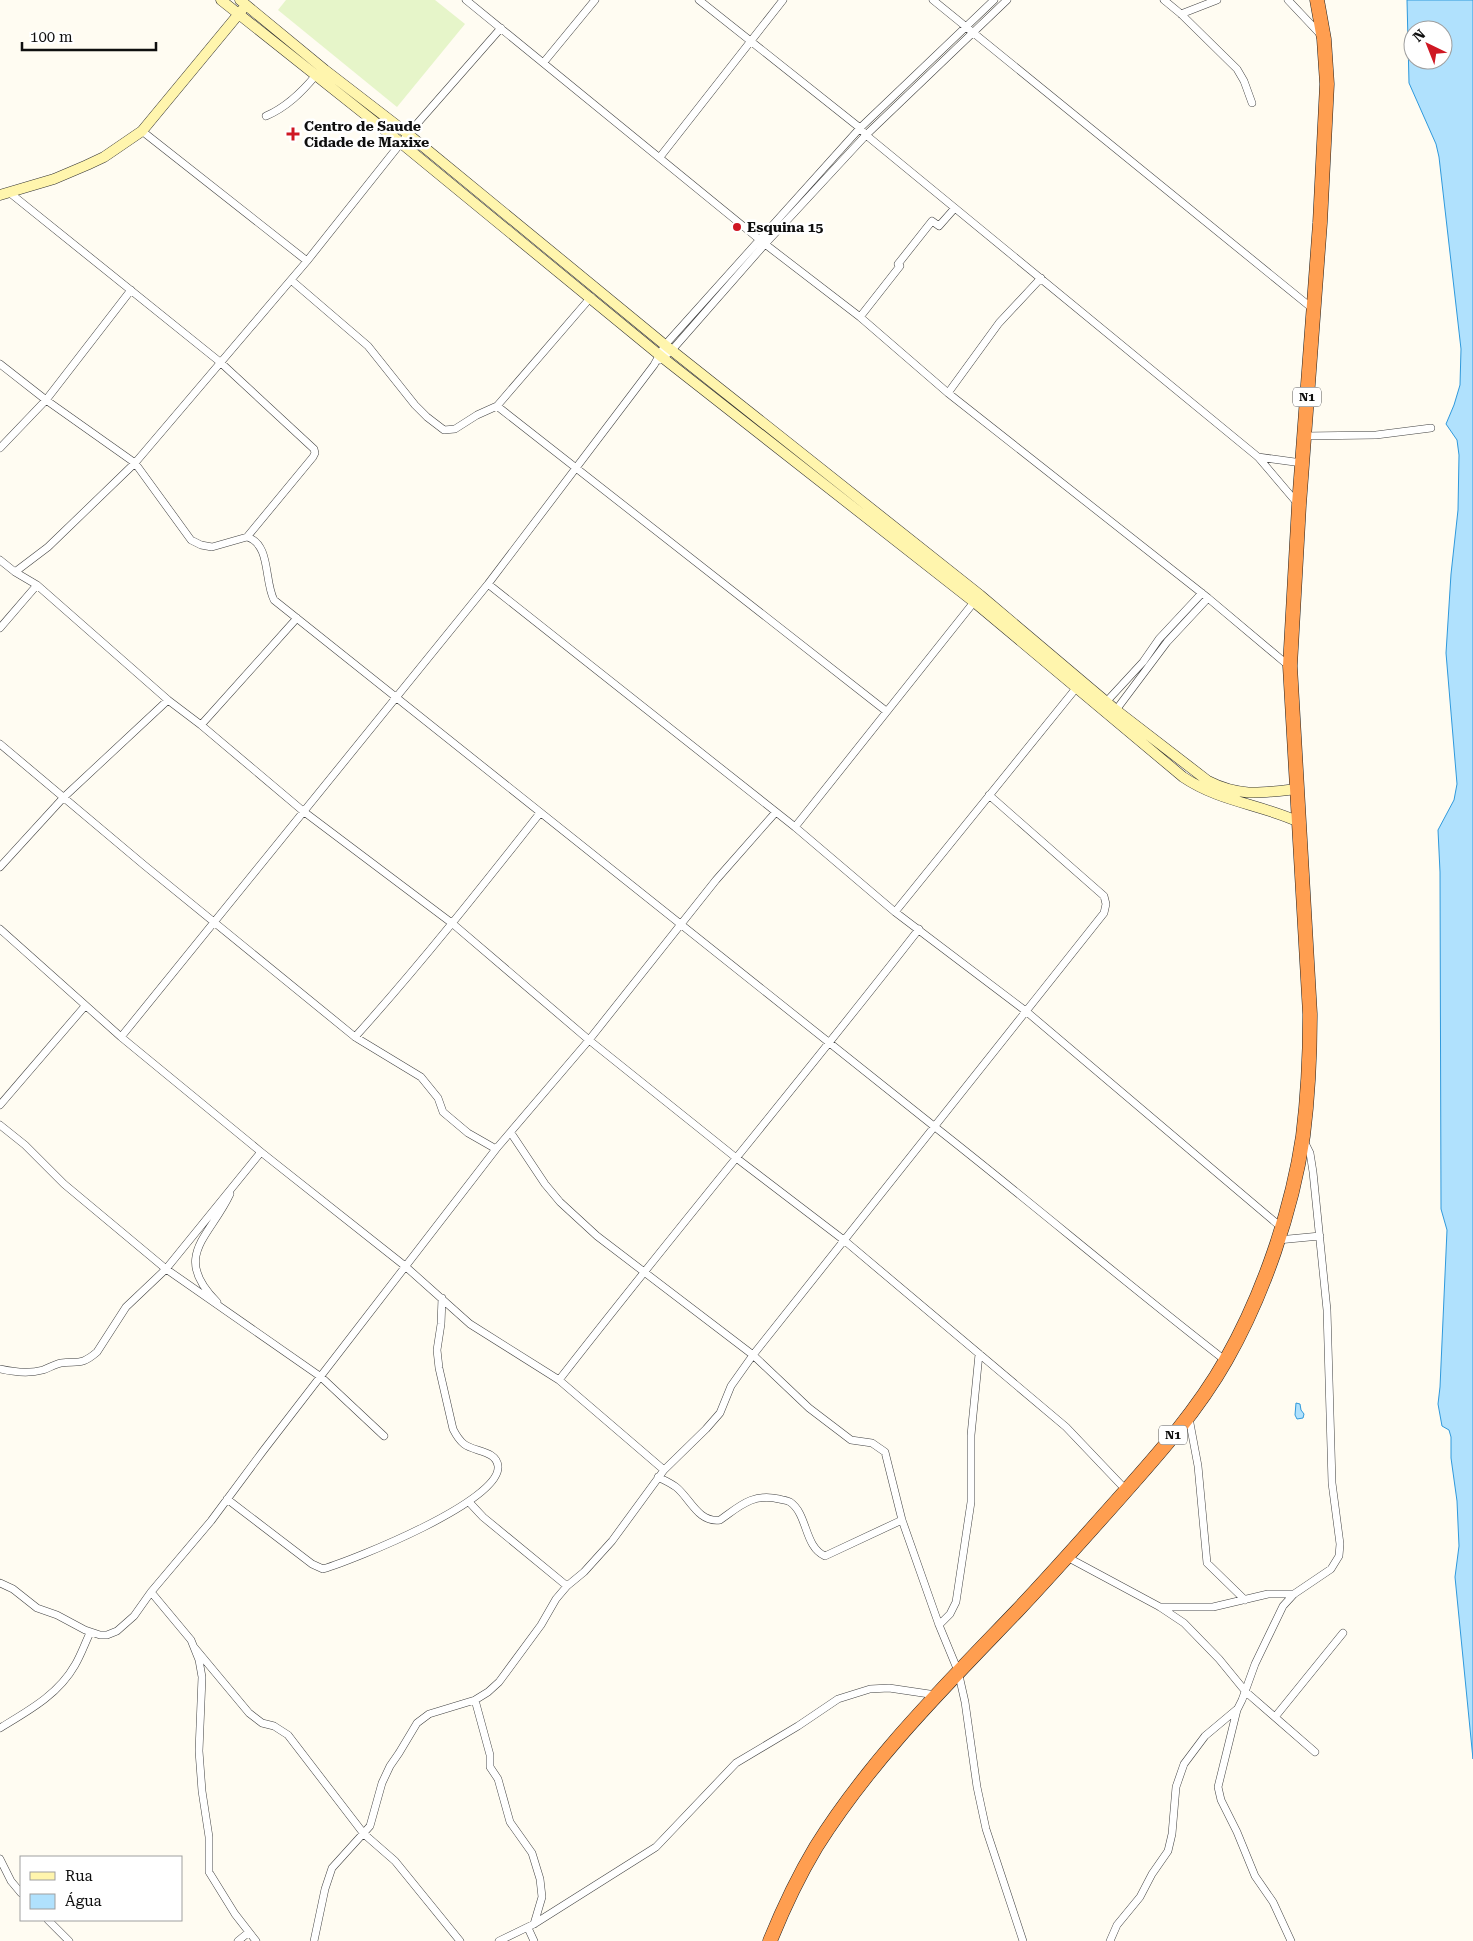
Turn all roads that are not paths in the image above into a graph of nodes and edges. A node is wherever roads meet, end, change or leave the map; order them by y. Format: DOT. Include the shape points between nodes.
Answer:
graph roads {
  1 [pos="222,0"];
  2 [pos="466,0"];
  3 [pos="595,0"];
  4 [pos="699,0"];
  5 [pos="783,0"];
  6 [pos="933,0"];
  7 [pos="994,0"];
  8 [pos="1007,0"];
  9 [pos="1164,0"];
  10 [pos="1217,0"];
  11 [pos="1288,0"];
  12 [pos="1317,0"];
  13 [pos="245,2"];
  14 [pos="238,14"];
  15 [pos="1181,14"];
  16 [pos="967,27"];
  17 [pos="501,28"];
  18 [pos="974,33"];
  19 [pos="1324,39"];
  20 [pos="750,41"];
  21 [pos="544,62"];
  22 [pos="316,75"];
  23 [pos="1252,103"];
  24 [pos="266,116"];
  25 [pos="860,128"];
  26 [pos="142,131"];
  27 [pos="408,134"];
  28 [pos="866,135"];
  29 [pos="401,144"];
  30 [pos="660,157"];
  31 [pos="5,194"];
  32 [pos="954,209"];
  33 [pos="762,241"];
  34 [pos="306,261"];
  35 [pos="1041,278"];
  36 [pos="291,280"];
  37 [pos="131,290"];
  38 [pos="591,297"];
  39 [pos="1313,308"];
  40 [pos="860,317"];
  41 [pos="665,352"];
  42 [pos="220,362"];
  43 [pos="0,364"];
  44 [pos="948,393"];
  45 [pos="46,400"];
  46 [pos="497,406"];
  47 [pos="1431,428"];
  48 [pos="1304,436"];
  49 [pos="0,448"];
  50 [pos="1258,457"];
  51 [pos="135,463"];
  52 [pos="1302,463"];
  53 [pos="576,467"];
  54 [pos="1299,505"];
  55 [pos="246,536"];
  56 [pos="0,560"];
  57 [pos="15,572"];
  58 [pos="488,584"];
  59 [pos="37,585"];
  60 [pos="1205,595"];
  61 [pos="974,602"];
  62 [pos="297,618"];
  63 [pos="0,628"];
  64 [pos="1154,652"];
  65 [pos="1290,666"];
  66 [pos="1077,687"];
  67 [pos="396,697"];
  68 [pos="168,700"];
  69 [pos="1107,701"];
  70 [pos="1116,710"];
  71 [pos="886,711"];
  72 [pos="201,725"];
  73 [pos="0,744"];
  74 [pos="1296,792"];
  75 [pos="989,795"];
  76 [pos="64,797"];
  77 [pos="303,811"];
  78 [pos="540,813"];
  79 [pos="775,813"];
  80 [pos="1298,818"];
  81 [pos="794,827"];
  82 [pos="0,868"];
  83 [pos="895,912"];
  84 [pos="214,922"];
  85 [pos="453,924"];
  86 [pos="679,925"];
  87 [pos="0,929"];
  88 [pos="919,930"];
  89 [pos="85,1006"];
  90 [pos="1026,1012"];
  91 [pos="121,1037"];
  92 [pos="355,1037"];
  93 [pos="589,1040"];
  94 [pos="829,1045"];
  95 [pos="0,1105"];
  96 [pos="0,1125"];
  97 [pos="936,1127"];
  98 [pos="511,1133"];
  99 [pos="1303,1137"];
  100 [pos="496,1149"];
  101 [pos="261,1152"];
  102 [pos="735,1157"];
  103 [pos="234,1185"];
  104 [pos="1280,1234"];
  105 [pos="1320,1236"];
  106 [pos="845,1241"];
  107 [pos="405,1266"];
  108 [pos="166,1269"];
  109 [pos="644,1270"];
  110 [pos="442,1298"];
  111 [pos="228,1313"];
  112 [pos="979,1354"];
  113 [pos="754,1355"];
  114 [pos="1226,1361"];
  115 [pos="0,1369"];
  116 [pos="321,1377"];
  117 [pos="559,1380"];
  118 [pos="1189,1417"];
  119 [pos="384,1436"];
  120 [pos="664,1470"];
  121 [pos="658,1477"];
  122 [pos="1126,1490"];
  123 [pos="227,1499"];
  124 [pos="469,1502"];
  125 [pos="902,1520"];
  126 [pos="1067,1557"];
  127 [pos="0,1583"];
  128 [pos="567,1586"];
  129 [pos="151,1592"];
  130 [pos="1294,1594"];
  131 [pos="1244,1600"];
  132 [pos="1160,1607"];
  133 [pos="939,1625"];
  134 [pos="90,1633"];
  135 [pos="1343,1633"];
  136 [pos="194,1647"];
  137 [pos="958,1671"];
  138 [pos="1246,1692"];
  139 [pos="937,1696"];
  140 [pos="475,1700"];
  141 [pos="1237,1710"];
  142 [pos="1275,1717"];
  143 [pos="0,1728"];
  144 [pos="1315,1752"];
  145 [pos="364,1834"];
  146 [pos="0,1859"];
  147 [pos="20,1892"];
  148 [pos="49,1921"];
  149 [pos="531,1926"];
  150 [pos="249,1932"];
  151 [pos="69,1941"];
  152 [pos="238,1941"];
  153 [pos="256,1941"];
  154 [pos="314,1941"];
  155 [pos="460,1941"];
  156 [pos="499,1941"];
  157 [pos="534,1941"];
  158 [pos="770,1941"];
  159 [pos="1023,1941"];
  160 [pos="1110,1941"];
  161 [pos="1291,1941"];
  1 -- 14 [label="street"];
  2 -- 17 [label="street"];
  3 -- 21 [label="street"];
  4 -- 20 [label="street"];
  5 -- 20 [label="street"];
  6 -- 16 [label="street"];
  7 -- 16 [label="street"];
  8 -- 18 [label="street"];
  9 -- 15 [label="street"];
  10 -- 15 [label="street"];
  11 -- 19 [label="street"];
  12 -- 19 [label="highway, N1"];
  13 -- 14 [label="street"];
  13 -- 27 [label="street"];
  14 -- 22 [label="street"];
  14 -- 26 [label="street"];
  15 -- 23 [label="street" via="1237,70"];
  16 -- 18 [label="street"];
  16 -- 25 [label="street"];
  17 -- 21 [label="street"];
  17 -- 27 [label="street"];
  18 -- 28 [label="street"];
  18 -- 39 [label="street"];
  19 -- 39 [label="highway, N1" via="1327,84"];
  20 -- 25 [label="street"];
  20 -- 30 [label="street"];
  21 -- 30 [label="street"];
  22 -- 24 [label="street" via="289,103"];
  22 -- 29 [label="street"];
  25 -- 28 [label="street"];
  25 -- 33 [label="street"];
  26 -- 31 [label="street" via="87,165"];
  26 -- 34 [label="street"];
  27 -- 29 [label="street"];
  27 -- 41 [label="street"];
  28 -- 32 [label="street"];
  28 -- 33 [label="street"];
  29 -- 34 [label="street"];
  29 -- 38 [label="street"];
  30 -- 33 [label="street"];
  31 -- 37 [label="street"];
  32 -- 35 [label="street"];
  32 -- 40 [label="street" via="939,226 932,221"];
  33 -- 40 [label="street"];
  33 -- 41 [label="street"];
  34 -- 36 [label="street"];
  35 -- 44 [label="street" via="999,323"];
  35 -- 50 [label="street"];
  36 -- 42 [label="street"];
  36 -- 46 [label="street" via="368,346 415,405 444,430 455,429"];
  37 -- 42 [label="street"];
  37 -- 45 [label="street"];
  38 -- 41 [label="street"];
  38 -- 46 [label="street"];
  39 -- 48 [label="highway, N1"];
  40 -- 44 [label="street"];
  41 -- 53 [label="street"];
  41 -- 61 [label="street"];
  41 -- 69 [label="street" via="972,589"];
  42 -- 51 [label="street"];
  42 -- 55 [label="street" via="314,448 315,453"];
  43 -- 45 [label="street"];
  44 -- 60 [label="street"];
  45 -- 49 [label="street"];
  45 -- 51 [label="street"];
  46 -- 53 [label="street"];
  47 -- 48 [label="street" via="1376,435"];
  48 -- 52 [label="highway, N1"];
  50 -- 52 [label="street"];
  50 -- 54 [label="street"];
  51 -- 55 [label="street" via="190,540 212,547"];
  51 -- 57 [label="street" via="48,547"];
  52 -- 54 [label="highway, N1"];
  53 -- 58 [label="street"];
  53 -- 71 [label="street"];
  54 -- 65 [label="highway, N1"];
  55 -- 62 [label="street" via="260,545 274,600"];
  56 -- 57 [label="street"];
  57 -- 59 [label="street"];
  58 -- 67 [label="street"];
  58 -- 79 [label="street"];
  59 -- 63 [label="street"];
  59 -- 68 [label="street"];
  60 -- 64 [label="street"];
  60 -- 65 [label="street"];
  61 -- 66 [label="street"];
  61 -- 71 [label="street"];
  62 -- 67 [label="street"];
  62 -- 72 [label="street"];
  64 -- 69 [label="street"];
  64 -- 70 [label="street"];
  65 -- 74 [label="highway, N1"];
  66 -- 75 [label="street"];
  66 -- 80 [label="street" via="1195,785 1224,798"];
  67 -- 77 [label="street"];
  67 -- 78 [label="street"];
  68 -- 72 [label="street"];
  68 -- 76 [label="street"];
  69 -- 70 [label="street"];
  70 -- 74 [label="street" via="1223,789 1250,794"];
  71 -- 81 [label="street"];
  72 -- 77 [label="street"];
  73 -- 76 [label="street"];
  74 -- 80 [label="highway, N1"];
  75 -- 83 [label="street"];
  75 -- 90 [label="street" via="1104,896 1106,904 1104,913"];
  76 -- 82 [label="street"];
  76 -- 84 [label="street"];
  77 -- 84 [label="street"];
  77 -- 85 [label="street"];
  78 -- 85 [label="street"];
  78 -- 86 [label="street"];
  79 -- 81 [label="street"];
  79 -- 86 [label="street"];
  80 -- 99 [label="highway, N1" via="1310,1014 1310,1061"];
  81 -- 83 [label="street"];
  83 -- 88 [label="street"];
  84 -- 91 [label="street"];
  84 -- 92 [label="street"];
  85 -- 92 [label="street"];
  85 -- 93 [label="street"];
  86 -- 93 [label="street"];
  86 -- 94 [label="street"];
  87 -- 89 [label="street"];
  88 -- 90 [label="street"];
  88 -- 94 [label="street"];
  89 -- 91 [label="street"];
  89 -- 95 [label="street"];
  90 -- 97 [label="street"];
  90 -- 104 [label="street"];
  91 -- 101 [label="street"];
  92 -- 100 [label="street" via="421,1077 438,1098 443,1112 468,1133"];
  93 -- 98 [label="street"];
  93 -- 102 [label="street"];
  94 -- 97 [label="street"];
  94 -- 102 [label="street"];
  96 -- 108 [label="street" via="64,1184"];
  97 -- 106 [label="street"];
  97 -- 114 [label="street"];
  98 -- 100 [label="street"];
  98 -- 109 [label="street" via="544,1184 560,1202 597,1236"];
  99 -- 104 [label="highway, N1"];
  99 -- 105 [label="street" via="1310,1153"];
  100 -- 107 [label="street"];
  101 -- 103 [label="street"];
  101 -- 107 [label="street"];
  102 -- 106 [label="street"];
  102 -- 109 [label="street"];
  103 -- 108 [label="street"];
  103 -- 111 [label="street" via="196,1250 195,1264 200,1279"];
  104 -- 105 [label="street"];
  104 -- 114 [label="highway, N1" via="1251,1310"];
  105 -- 130 [label="street" via="1328,1310 1332,1483 1340,1544 1339,1556 1331,1569"];
  106 -- 112 [label="street"];
  106 -- 113 [label="street"];
  107 -- 110 [label="street"];
  107 -- 116 [label="street"];
  108 -- 111 [label="street"];
  108 -- 115 [label="street" via="126,1307 92,1357 82,1362 60,1363 41,1371"];
  109 -- 113 [label="street"];
  109 -- 117 [label="street"];
  110 -- 117 [label="street" via="470,1324"];
  110 -- 124 [label="street" via="439,1368 453,1429 466,1445 490,1454 498,1468 490,1483"];
  111 -- 116 [label="street"];
  112 -- 122 [label="street" via="1066,1427"];
  112 -- 133 [label="street" via="971,1435 972,1502 956,1602"];
  113 -- 120 [label="street" via="732,1386 720,1413"];
  113 -- 125 [label="street" via="809,1408 851,1440 872,1443 885,1452"];
  114 -- 118 [label="highway, N1"];
  116 -- 119 [label="street"];
  116 -- 123 [label="street"];
  117 -- 120 [label="street"];
  118 -- 122 [label="highway, N1"];
  118 -- 131 [label="street" via="1198,1466 1207,1563"];
  120 -- 121 [label="street"];
  121 -- 125 [label="street" via="676,1487 698,1512 714,1520 720,1520 750,1499 770,1497 789,1501 798,1512 810,1539 824,1556"];
  121 -- 128 [label="street" via="612,1541"];
  122 -- 126 [label="highway, N1"];
  123 -- 124 [label="street" via="323,1569 418,1531"];
  123 -- 129 [label="street"];
  124 -- 128 [label="street"];
  125 -- 133 [label="street"];
  126 -- 132 [label="street"];
  126 -- 137 [label="highway, N1"];
  127 -- 134 [label="street" via="37,1608"];
  128 -- 140 [label="street" via="498,1682"];
  129 -- 134 [label="street" via="134,1616 117,1631 107,1635"];
  129 -- 136 [label="street"];
  130 -- 131 [label="street" via="1268,1594"];
  130 -- 138 [label="street" via="1284,1606 1255,1664"];
  131 -- 132 [label="street" via="1213,1607"];
  132 -- 138 [label="street" via="1184,1623"];
  133 -- 137 [label="street"];
  134 -- 143 [label="street" via="75,1666 61,1684 37,1706"];
  135 -- 142 [label="street"];
  136 -- 145 [label="street" via="250,1713 288,1734"];
  136 -- 150 [label="street" via="202,1677 199,1752 209,1837 209,1872"];
  137 -- 139 [label="highway, N1"];
  137 -- 159 [label="street" via="986,1829"];
  138 -- 141 [label="street"];
  138 -- 142 [label="street"];
  139 -- 149 [label="street" via="880,1688 838,1698 736,1763 656,1847"];
  139 -- 158 [label="highway, N1" via="837,1815 789,1896"];
  140 -- 145 [label="street" via="429,1714 417,1723 390,1766 370,1826"];
  140 -- 149 [label="street" via="490,1755 490,1767 498,1779 510,1822 532,1853 540,1879 542,1897"];
  141 -- 160 [label="street" via="1205,1736 1184,1764 1176,1787 1168,1851 1140,1897 1117,1925"];
  141 -- 161 [label="street" via="1218,1787 1221,1800 1255,1876 1273,1902"];
  142 -- 144 [label="street"];
  145 -- 154 [label="street" via="332,1868"];
  145 -- 155 [label="street" via="396,1861"];
  146 -- 147 [label="street"];
  148 -- 151 [label="street"];
  149 -- 156 [label="street"];
  149 -- 157 [label="street"];
  150 -- 152 [label="street"];
  150 -- 153 [label="street"];
}
